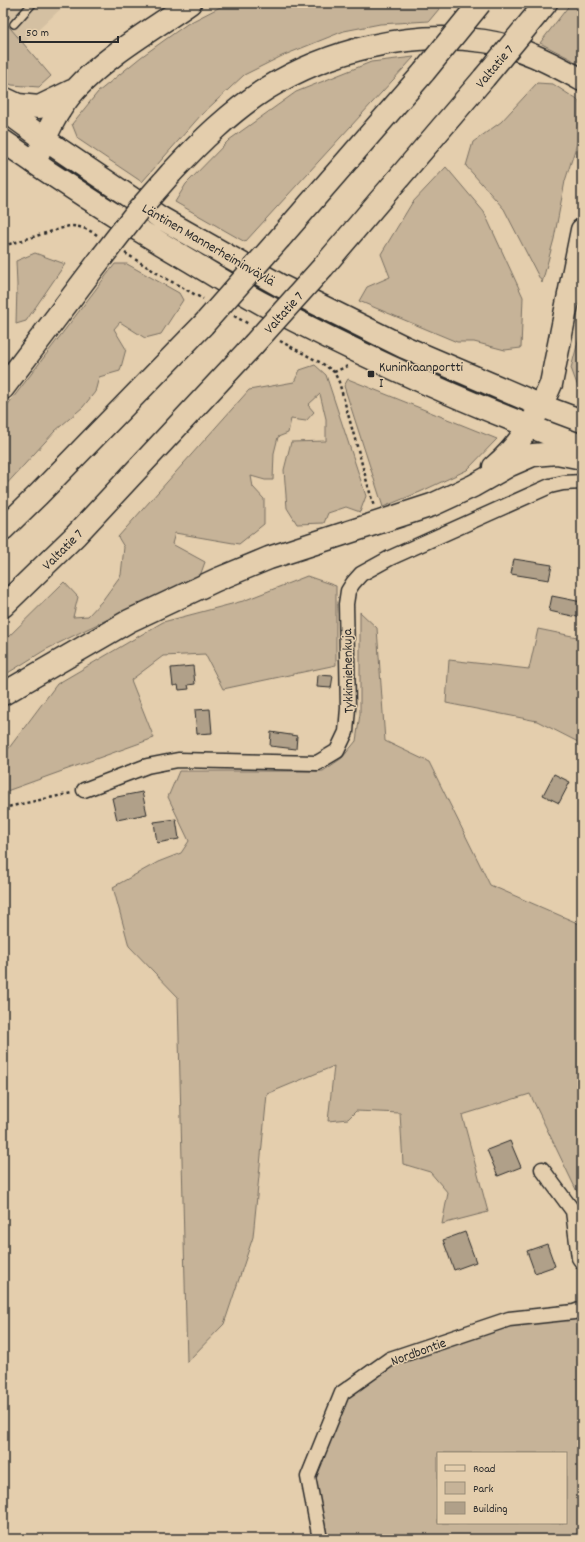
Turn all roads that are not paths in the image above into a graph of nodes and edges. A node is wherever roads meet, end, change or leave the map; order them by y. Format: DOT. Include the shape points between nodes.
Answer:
graph roads {
  1 [pos="33,3"];
  2 [pos="190,3"];
  3 [pos="480,3"];
  4 [pos="541,9"];
  5 [pos="14,24"];
  6 [pos="582,80"];
  7 [pos="75,90"];
  8 [pos="3,98"];
  9 [pos="3,109"];
  10 [pos="44,139"];
  11 [pos="3,141"];
  12 [pos="34,163"];
  13 [pos="582,230"];
  14 [pos="3,388"];
  15 [pos="542,406"];
  16 [pos="582,420"];
  17 [pos="529,427"];
  18 [pos="582,446"];
  19 [pos="582,458"];
  20 [pos="582,482"];
  21 [pos="473,486"];
  22 [pos="3,529"];
  23 [pos="3,606"];
  24 [pos="3,694"];
  25 [pos="84,790"];
  26 [pos="542,1169"];
  27 [pos="582,1262"];
  28 [pos="582,1309"];
  29 [pos="320,1539"];
  1 -- 5 [label="lane"];
  2 -- 7 [label="main road" via="103,63"];
  3 -- 22 [label="main road, bridge" via="424,72 203,325"];
  4 -- 23 [label="main road, Valtatie 7, bridge" via="323,267 254,336 76,535"];
  6 -- 14 [label="main road, bridge" via="525,52 485,41 445,37 376,44 335,57 267,89 232,114 171,173 108,248"];
  7 -- 8 [label="main road" via="39,107 18,105"];
  7 -- 10 [label="main road" via="56,116"];
  9 -- 10 [label="main road, Läntinen Mannerheiminväylä"];
  10 -- 12 [label="main road"];
  10 -- 15 [label="main road, Läntinen Mannerheiminväylä" via="161,218 281,286 404,347"];
  11 -- 12 [label="main road, Läntinen Mannerheiminväylä"];
  12 -- 17 [label="main road, Läntinen Mannerheiminväylä" via="146,235 262,303 371,358"];
  13 -- 15 [label="main road" via="551,384"];
  15 -- 16 [label="main road, Läntinen Mannerheiminväylä"];
  15 -- 17 [label="main road"];
  17 -- 18 [label="main road, Läntinen Mannerheiminväylä"];
  17 -- 21 [label="main road" via="512,450"];
  19 -- 21 [label="main road" via="557,452 533,455 510,464"];
  20 -- 25 [label="street, Tykkimiehenkuja" via="550,486 390,558 361,574 348,591 346,604 348,708 346,732 337,751 317,763 178,760 147,766"];
  21 -- 24 [label="main road" via="432,505 269,558 216,580 129,621"];
  26 -- 27 [label="street" via="573,1211 579,1258"];
  28 -- 29 [label="street, Nordbontie" via="508,1319 390,1359 342,1393 308,1477"];
}
